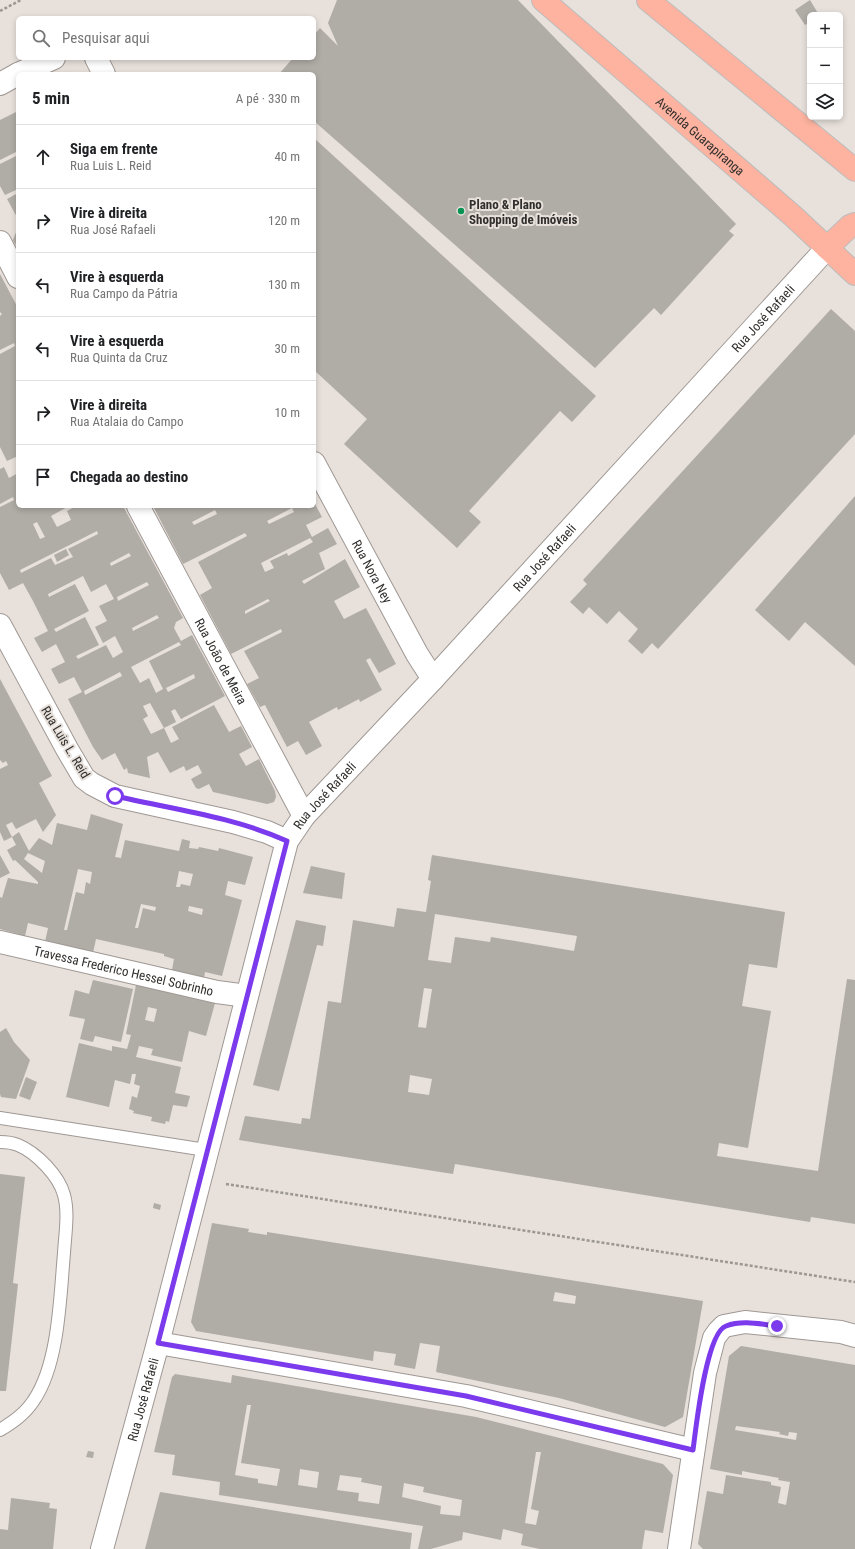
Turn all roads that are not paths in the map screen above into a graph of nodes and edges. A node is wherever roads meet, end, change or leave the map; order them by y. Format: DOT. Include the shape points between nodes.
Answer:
graph roads {
  1 [pos="543,0"];
  2 [pos="648,0"];
  3 [pos="50,60"];
  4 [pos="97,60"];
  5 [pos="22,72"];
  6 [pos="103,72"];
  7 [pos="16,75"];
  8 [pos="0,84"];
  9 [pos="855,170"];
  10 [pos="855,224"];
  11 [pos="0,242"];
  12 [pos="827,248"];
  13 [pos="16,273"];
  14 [pos="855,274"];
  15 [pos="316,467"];
  16 [pos="139,508"];
  17 [pos="0,625"];
  18 [pos="433,680"];
  19 [pos="304,816"];
  20 [pos="287,841"];
  21 [pos="0,942"];
  22 [pos="248,996"];
  23 [pos="0,1118"];
  24 [pos="0,1142"];
  25 [pos="206,1150"];
  26 [pos="855,1336"];
  27 [pos="158,1343"];
  28 [pos="0,1430"];
  29 [pos="693,1450"];
  30 [pos="102,1549"];
  31 [pos="679,1549"];
  1 -- 12 [label="main road, Avenida Guarapiranga"];
  2 -- 9 [label="main road"];
  3 -- 5 [label="street"];
  4 -- 6 [label="street"];
  7 -- 8 [label="street"];
  10 -- 12 [label="main road"];
  11 -- 13 [label="street"];
  12 -- 14 [label="main road, Avenida Guarapiranga"];
  12 -- 18 [label="street, Rua José Rafaeli"];
  15 -- 18 [label="street, Rua Nora Ney"];
  16 -- 19 [label="street, Rua João de Meira"];
  17 -- 20 [label="street, Rua Luis L. Reid" via="84,778 115,796 233,822"];
  18 -- 19 [label="street, Rua José Rafaeli"];
  19 -- 20 [label="street, Rua José Rafaeli"];
  20 -- 22 [label="street, Rua José Rafaeli"];
  21 -- 22 [label="street, Travessa Frederico Hessel Sobrinho" via="217,992"];
  22 -- 25 [label="street, Rua José Rafaeli"];
  23 -- 25 [label="lane"];
  24 -- 28 [label="lane" via="18,1145 45,1165 55,1177 64,1195 66,1221 58,1324 47,1372 34,1400 17,1420"];
  25 -- 27 [label="street, Rua José Rafaeli"];
  26 -- 29 [label="street" via="841,1332 745,1322 724,1326 714,1338 705,1373"];
  27 -- 29 [label="street" via="466,1396"];
  27 -- 30 [label="street, Rua José Rafaeli"];
  29 -- 31 [label="street"];
}
